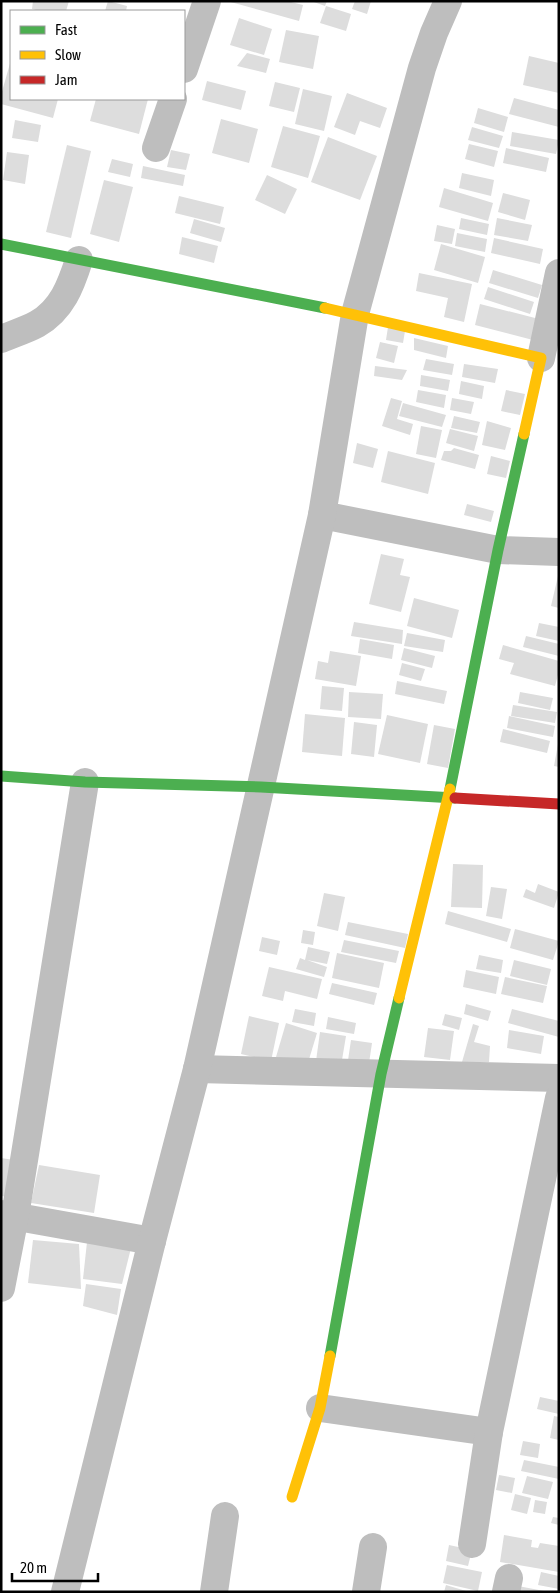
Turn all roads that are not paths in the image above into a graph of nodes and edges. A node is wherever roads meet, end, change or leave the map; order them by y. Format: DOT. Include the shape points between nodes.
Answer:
graph roads {
  1 [pos="207,1"];
  2 [pos="448,1"];
  3 [pos="185,66"];
  4 [pos="173,100"];
  5 [pos="156,148"];
  6 [pos="1,244"];
  7 [pos="79,260"];
  8 [pos="559,273"];
  9 [pos="355,314"];
  10 [pos="1,339"];
  11 [pos="541,358"];
  12 [pos="322,515"];
  13 [pos="498,550"];
  14 [pos="559,552"];
  15 [pos="1,776"];
  16 [pos="85,782"];
  17 [pos="261,787"];
  18 [pos="448,797"];
  19 [pos="559,804"];
  20 [pos="197,1069"];
  21 [pos="381,1074"];
  22 [pos="559,1078"];
  23 [pos="559,1098"];
  24 [pos="8,1215"];
  25 [pos="152,1241"];
  26 [pos="1,1288"];
  27 [pos="320,1408"];
  28 [pos="489,1432"];
  29 [pos="292,1497"];
  30 [pos="225,1516"];
  31 [pos="472,1544"];
  32 [pos="373,1547"];
  33 [pos="64,1592"];
  34 [pos="214,1592"];
  35 [pos="366,1592"];
  1 -- 3 [label="street"];
  2 -- 9 [label="street" via="422,68"];
  4 -- 5 [label="street"];
  6 -- 7 [label="street"];
  7 -- 9 [label="street"];
  7 -- 10 [label="street" via="70,287 57,307 38,324"];
  8 -- 11 [label="street"];
  9 -- 11 [label="street"];
  9 -- 12 [label="street"];
  11 -- 13 [label="street"];
  12 -- 13 [label="street"];
  12 -- 17 [label="street"];
  13 -- 14 [label="street"];
  13 -- 18 [label="street"];
  15 -- 16 [label="street"];
  16 -- 17 [label="street"];
  16 -- 24 [label="street"];
  17 -- 18 [label="street"];
  17 -- 20 [label="street"];
  18 -- 19 [label="street"];
  18 -- 21 [label="street"];
  20 -- 21 [label="street"];
  20 -- 25 [label="street"];
  21 -- 22 [label="street"];
  21 -- 27 [label="street"];
  23 -- 28 [label="street"];
  24 -- 25 [label="street"];
  24 -- 26 [label="street"];
  25 -- 33 [label="street"];
  27 -- 28 [label="street"];
  27 -- 29 [label="street"];
  28 -- 31 [label="street"];
  30 -- 34 [label="street"];
  32 -- 35 [label="street"];
}
